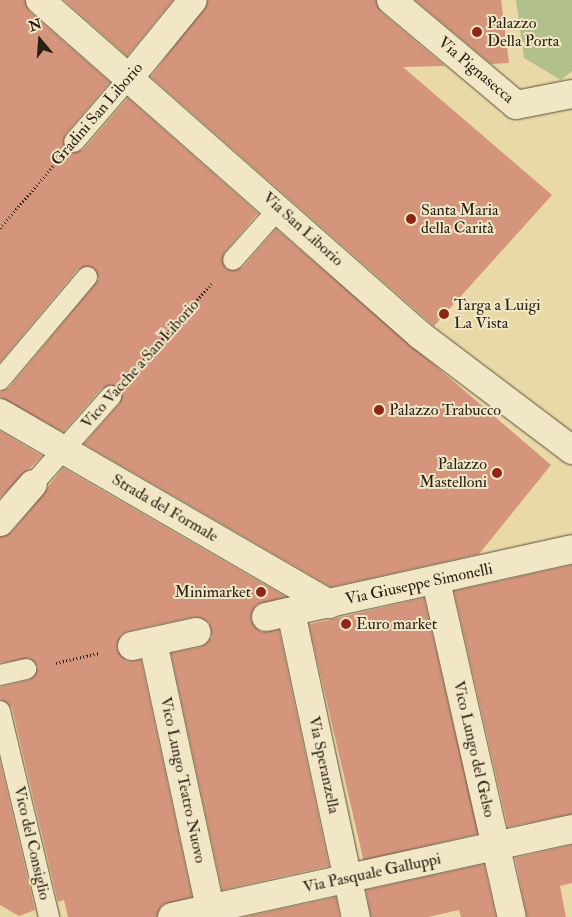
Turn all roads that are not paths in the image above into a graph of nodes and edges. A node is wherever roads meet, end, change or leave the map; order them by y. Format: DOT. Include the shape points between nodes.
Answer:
graph roads {
  1 [pos="40,0"];
  2 [pos="193,0"];
  3 [pos="391,0"];
  4 [pos="130,77"];
  5 [pos="572,94"];
  6 [pos="74,142"];
  7 [pos="280,207"];
  8 [pos="233,260"];
  9 [pos="88,277"];
  10 [pos="0,380"];
  11 [pos="111,396"];
  12 [pos="0,413"];
  13 [pos="63,450"];
  14 [pos="572,450"];
  15 [pos="33,484"];
  16 [pos="0,522"];
  17 [pos="572,550"];
  18 [pos="436,581"];
  19 [pos="330,604"];
  20 [pos="278,615"];
  21 [pos="196,632"];
  22 [pos="26,669"];
  23 [pos="0,675"];
  24 [pos="0,711"];
  25 [pos="572,829"];
  26 [pos="496,845"];
  27 [pos="348,878"];
  28 [pos="211,913"];
  29 [pos="49,917"];
  30 [pos="172,917"];
  31 [pos="356,917"];
  32 [pos="512,917"];
  1 -- 4 [label="street, Via San Liborio"];
  2 -- 4 [label="street, Gradini San Liborio"];
  3 -- 5 [label="street, Via Pignasecca" via="516,105"];
  4 -- 6 [label="lane, Gradini San Liborio"];
  4 -- 7 [label="street, Via San Liborio"];
  7 -- 8 [label="lane"];
  7 -- 14 [label="street, Via San Liborio" via="420,335"];
  9 -- 10 [label="lane"];
  11 -- 13 [label="lane, Vico Vacche a San Liborio"];
  12 -- 13 [label="street, Strada del Formale"];
  13 -- 15 [label="lane, Vico Vacche a San Liborio"];
  13 -- 19 [label="street, Strada del Formale"];
  15 -- 16 [label="street, Vico Vacche a San Liborio"];
  17 -- 18 [label="street, Via Giuseppe Simonelli"];
  18 -- 19 [label="street, Via Giuseppe Simonelli"];
  18 -- 26 [label="street, Vico Lungo del Gelso"];
  19 -- 20 [label="street, Via Giuseppe Simonelli"];
  20 -- 27 [label="street, Via Speranzella"];
  21 -- 28 [label="street, Vico Lungo Teatro Nuovo" via="143,644"];
  22 -- 23 [label="lane"];
  24 -- 29 [label="lane, Vico del Consiglio"];
  25 -- 26 [label="street, Via Pasquale Galluppi"];
  26 -- 27 [label="street, Via Pasquale Galluppi"];
  26 -- 32 [label="street, Vico Lungo del Gelso"];
  27 -- 28 [label="street, Via Pasquale Galluppi"];
  27 -- 31 [label="street, Via Speranzella"];
  28 -- 30 [label="street, Via Pasquale Galluppi"];
}
